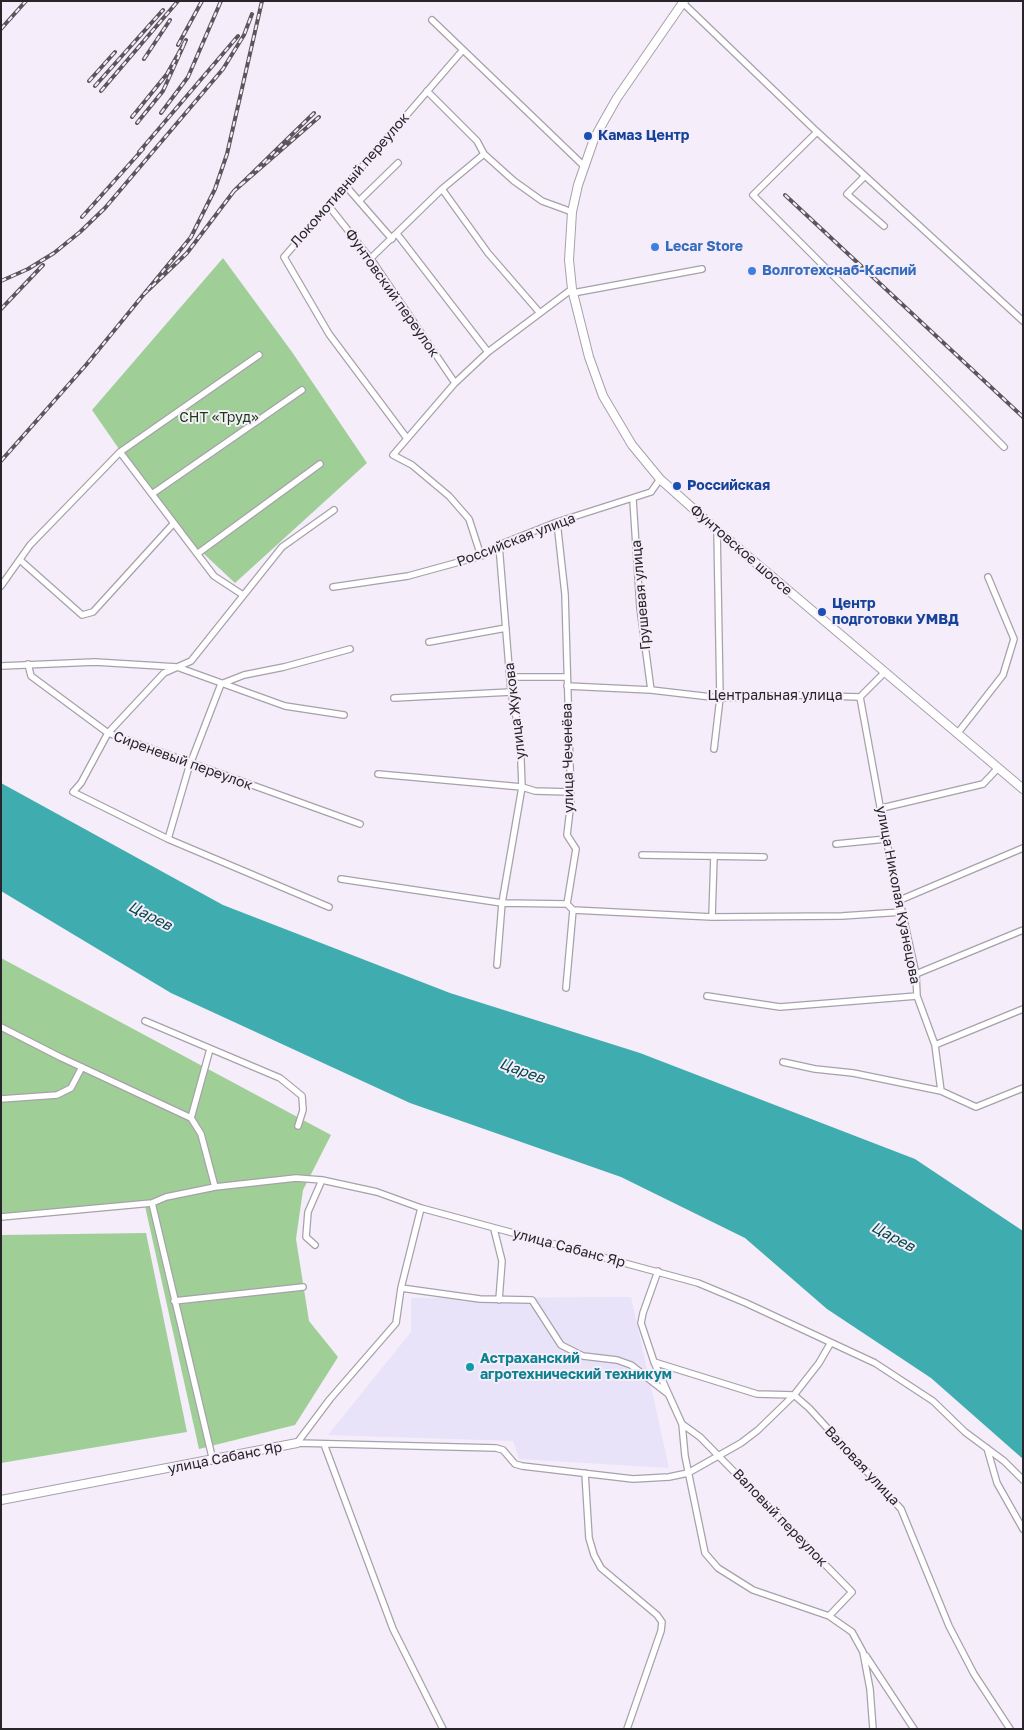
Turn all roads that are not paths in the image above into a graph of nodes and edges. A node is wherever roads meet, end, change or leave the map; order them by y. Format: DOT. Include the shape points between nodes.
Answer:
graph roads {
  1 [pos="684,2"];
  2 [pos="432,20"];
  3 [pos="462,51"];
  4 [pos="427,91"];
  5 [pos="817,132"];
  6 [pos="484,154"];
  7 [pos="398,163"];
  8 [pos="585,166"];
  9 [pos="865,176"];
  10 [pos="345,185"];
  11 [pos="442,189"];
  12 [pos="359,201"];
  13 [pos="328,205"];
  14 [pos="572,212"];
  15 [pos="884,226"];
  16 [pos="394,236"];
  17 [pos="370,259"];
  18 [pos="702,269"];
  19 [pos="573,291"];
  20 [pos="540,312"];
  21 [pos="1023,321"];
  22 [pos="488,352"];
  23 [pos="259,355"];
  24 [pos="455,382"];
  25 [pos="302,390"];
  26 [pos="406,437"];
  27 [pos="1004,447"];
  28 [pos="120,452"];
  29 [pos="320,464"];
  30 [pos="660,479"];
  31 [pos="152,494"];
  32 [pos="633,500"];
  33 [pos="334,510"];
  34 [pos="557,522"];
  35 [pos="173,524"];
  36 [pos="717,530"];
  37 [pos="499,545"];
  38 [pos="197,554"];
  39 [pos="481,556"];
  40 [pos="20,560"];
  41 [pos="988,577"];
  42 [pos="1,586"];
  43 [pos="333,587"];
  44 [pos="243,595"];
  45 [pos="506,628"];
  46 [pos="429,642"];
  47 [pos="350,649"];
  48 [pos="28,664"];
  49 [pos="1,666"];
  50 [pos="177,667"];
  51 [pos="884,672"];
  52 [pos="567,676"];
  53 [pos="510,677"];
  54 [pos="222,684"];
  55 [pos="567,686"];
  56 [pos="650,690"];
  57 [pos="511,692"];
  58 [pos="860,697"];
  59 [pos="394,698"];
  60 [pos="720,698"];
  61 [pos="344,715"];
  62 [pos="108,733"];
  63 [pos="957,734"];
  64 [pos="714,749"];
  65 [pos="190,765"];
  66 [pos="998,768"];
  67 [pos="378,774"];
  68 [pos="522,787"];
  69 [pos="1023,789"];
  70 [pos="570,792"];
  71 [pos="882,808"];
  72 [pos="360,824"];
  73 [pos="168,839"];
  74 [pos="886,840"];
  75 [pos="836,844"];
  76 [pos="1023,848"];
  77 [pos="642,855"];
  78 [pos="714,856"];
  79 [pos="764,857"];
  80 [pos="341,879"];
  81 [pos="900,900"];
  82 [pos="502,903"];
  83 [pos="567,904"];
  84 [pos="328,907"];
  85 [pos="574,910"];
  86 [pos="902,912"];
  87 [pos="712,917"];
  88 [pos="1023,930"];
  89 [pos="498,965"];
  90 [pos="916,974"];
  91 [pos="566,988"];
  92 [pos="707,996"];
  93 [pos="917,996"];
  94 [pos="1023,1009"];
  95 [pos="145,1021"];
  96 [pos="1,1026"];
  97 [pos="935,1045"];
  98 [pos="210,1048"];
  99 [pos="783,1062"];
  100 [pos="82,1067"];
  101 [pos="1023,1088"];
  102 [pos="942,1091"];
  103 [pos="1,1099"];
  104 [pos="191,1118"];
  105 [pos="298,1126"];
  106 [pos="322,1180"];
  107 [pos="215,1187"];
  108 [pos="152,1204"];
  109 [pos="421,1208"];
  110 [pos="1,1217"];
  111 [pos="494,1229"];
  112 [pos="315,1245"];
  113 [pos="658,1272"];
  114 [pos="303,1287"];
  115 [pos="401,1288"];
  116 [pos="499,1300"];
  117 [pos="174,1301"];
  118 [pos="830,1344"];
  119 [pos="654,1362"];
  120 [pos="669,1395"];
  121 [pos="794,1395"];
  122 [pos="682,1424"];
  123 [pos="297,1443"];
  124 [pos="324,1444"];
  125 [pos="986,1448"];
  126 [pos="719,1455"];
  127 [pos="213,1461"];
  128 [pos="585,1473"];
  129 [pos="688,1473"];
  130 [pos="1023,1480"];
  131 [pos="1,1500"];
  132 [pos="1023,1529"];
  133 [pos="829,1616"];
  134 [pos="863,1652"];
  135 [pos="443,1729"];
  136 [pos="627,1729"];
  137 [pos="873,1729"];
  138 [pos="914,1729"];
  139 [pos="1010,1729"];
  1 -- 5 [label="street"];
  1 -- 8 [label="street, Фунтовское шоссе" via="617,98 594,139"];
  2 -- 3 [label="street"];
  3 -- 4 [label="street, Локомотивный переулок"];
  3 -- 8 [label="street"];
  4 -- 6 [label="street" via="477,142"];
  4 -- 10 [label="street, Локомотивный переулок"];
  5 -- 9 [label="street"];
  5 -- 27 [label="street" via="753,195"];
  6 -- 11 [label="street"];
  6 -- 14 [label="street" via="542,201"];
  7 -- 12 [label="street"];
  8 -- 14 [label="street, Фунтовское шоссе"];
  9 -- 15 [label="street" via="846,194"];
  9 -- 21 [label="street"];
  10 -- 12 [label="street"];
  10 -- 13 [label="street, Локомотивный переулок"];
  11 -- 16 [label="street"];
  11 -- 20 [label="street" via="488,253"];
  12 -- 16 [label="street"];
  13 -- 17 [label="street, Фунтовский переулок"];
  13 -- 26 [label="street, Локомотивный переулок" via="284,257 329,334"];
  14 -- 19 [label="street, Фунтовское шоссе" via="569,260"];
  16 -- 17 [label="street"];
  16 -- 22 [label="street"];
  17 -- 24 [label="street, Фунтовский переулок"];
  18 -- 19 [label="street"];
  19 -- 20 [label="street"];
  19 -- 30 [label="street, Фунтовское шоссе" via="589,357 604,396 632,445"];
  20 -- 22 [label="street"];
  22 -- 24 [label="street"];
  23 -- 28 [label="street"];
  24 -- 26 [label="street"];
  25 -- 31 [label="street"];
  26 -- 39 [label="street" via="393,454 449,496 469,519"];
  28 -- 31 [label="street"];
  28 -- 40 [label="street" via="30,545"];
  29 -- 38 [label="street"];
  30 -- 32 [label="street, Российская улица" via="651,492"];
  30 -- 36 [label="street, Фунтовское шоссе"];
  31 -- 35 [label="street"];
  32 -- 34 [label="street, Российская улица"];
  32 -- 56 [label="street, Грушевая улица" via="640,608"];
  33 -- 44 [label="street" via="282,547"];
  34 -- 37 [label="street, Российская улица"];
  34 -- 52 [label="street, улица Чеченёва" via="565,594"];
  35 -- 38 [label="street"];
  35 -- 40 [label="street" via="93,612 82,615"];
  36 -- 51 [label="street, Фунтовское шоссе"];
  36 -- 60 [label="street"];
  37 -- 39 [label="street, Российская улица"];
  37 -- 45 [label="street, улица Жукова"];
  38 -- 44 [label="street" via="214,576"];
  39 -- 43 [label="street, Российская улица" via="408,576"];
  40 -- 42 [label="street"];
  41 -- 63 [label="street" via="1014,639 1003,674"];
  44 -- 50 [label="street" via="191,661"];
  45 -- 46 [label="street"];
  45 -- 53 [label="street, улица Жукова"];
  47 -- 54 [label="street" via="244,675"];
  48 -- 49 [label="street"];
  48 -- 50 [label="street" via="95,662"];
  48 -- 62 [label="street, Сиреневый переулок" via="31,676"];
  50 -- 54 [label="street"];
  50 -- 62 [label="street" via="164,673"];
  51 -- 58 [label="street, Центральная улица"];
  51 -- 63 [label="street, Фунтовское шоссе"];
  52 -- 53 [label="street"];
  52 -- 55 [label="street, улица Чеченёва"];
  53 -- 57 [label="street, улица Жукова"];
  54 -- 61 [label="street" via="285,706"];
  54 -- 65 [label="street"];
  55 -- 56 [label="street, Центральная улица"];
  55 -- 70 [label="street, улица Чеченёва"];
  56 -- 60 [label="street, Центральная улица"];
  57 -- 59 [label="street"];
  57 -- 68 [label="street, улица Жукова" via="520,735"];
  58 -- 60 [label="street, Центральная улица"];
  58 -- 71 [label="street, улица Николая Кузнецова"];
  60 -- 64 [label="street"];
  62 -- 65 [label="street, Сиреневый переулок"];
  62 -- 73 [label="street" via="73,792"];
  63 -- 66 [label="street, Фунтовское шоссе"];
  65 -- 72 [label="street, Сиреневый переулок"];
  65 -- 73 [label="street"];
  66 -- 69 [label="street, Фунтовское шоссе"];
  66 -- 71 [label="street" via="983,784"];
  67 -- 68 [label="street"];
  68 -- 70 [label="street" via="535,791"];
  68 -- 82 [label="street, улица Жукова"];
  70 -- 83 [label="street, улица Чеченёва" via="567,835 576,849"];
  71 -- 74 [label="street, улица Николая Кузнецова"];
  73 -- 84 [label="street"];
  74 -- 75 [label="street"];
  74 -- 81 [label="street, улица Николая Кузнецова"];
  76 -- 81 [label="street"];
  77 -- 78 [label="street"];
  78 -- 79 [label="street"];
  78 -- 87 [label="street"];
  80 -- 82 [label="street"];
  81 -- 86 [label="street, улица Николая Кузнецова"];
  82 -- 83 [label="street"];
  82 -- 89 [label="street, улица Жукова"];
  83 -- 85 [label="street"];
  85 -- 87 [label="street"];
  85 -- 91 [label="street"];
  86 -- 87 [label="street"];
  86 -- 90 [label="street, улица Николая Кузнецова"];
  88 -- 90 [label="street"];
  90 -- 93 [label="street, улица Николая Кузнецова"];
  92 -- 93 [label="street" via="780,1007"];
  93 -- 97 [label="street, улица Николая Кузнецова"];
  94 -- 97 [label="street"];
  95 -- 98 [label="street"];
  96 -- 100 [label="street"];
  97 -- 102 [label="street, улица Николая Кузнецова"];
  98 -- 104 [label="street"];
  98 -- 105 [label="street" via="280,1078 302,1096 303,1110"];
  99 -- 102 [label="street"];
  100 -- 103 [label="street" via="72,1088 57,1096"];
  100 -- 104 [label="street"];
  101 -- 102 [label="street" via="976,1107"];
  104 -- 107 [label="street" via="201,1134"];
  106 -- 107 [label="street, улица Сабанс Яр" via="296,1178"];
  106 -- 109 [label="street, улица Сабанс Яр" via="377,1192"];
  106 -- 112 [label="street" via="308,1212 306,1237"];
  107 -- 108 [label="street, улица Сабанс Яр" via="166,1197"];
  108 -- 110 [label="street, улица Сабанс Яр"];
  108 -- 117 [label="street"];
  109 -- 111 [label="street, улица Сабанс Яр"];
  109 -- 115 [label="street, улица Сабанс Яр"];
  111 -- 113 [label="street, улица Сабанс Яр"];
  111 -- 116 [label="street" via="502,1261"];
  113 -- 118 [label="street, улица Сабанс Яр" via="698,1283 746,1303"];
  113 -- 119 [label="street" via="642,1323"];
  114 -- 117 [label="street"];
  115 -- 116 [label="street"];
  115 -- 123 [label="street, улица Сабанс Яр" via="399,1316 392,1329 330,1399"];
  116 -- 120 [label="street" via="532,1300 561,1345 583,1356 632,1365"];
  117 -- 127 [label="street"];
  118 -- 121 [label="street"];
  118 -- 125 [label="street, улица Сабанс Яр" via="884,1368 933,1401"];
  119 -- 120 [label="street"];
  119 -- 121 [label="street" via="757,1394"];
  120 -- 122 [label="street"];
  121 -- 126 [label="street" via="758,1430"];
  121 -- 139 [label="street, Валовая улица" via="901,1509 949,1626 974,1674"];
  122 -- 126 [label="street, Валовый переулок"];
  122 -- 129 [label="street"];
  123 -- 124 [label="street"];
  123 -- 127 [label="street, улица Сабанс Яр"];
  124 -- 128 [label="street" via="496,1448 503,1450 516,1464"];
  124 -- 135 [label="street" via="393,1630"];
  125 -- 130 [label="street, улица Сабанс Яр"];
  125 -- 132 [label="street" via="997,1483"];
  126 -- 129 [label="street"];
  126 -- 133 [label="street, Валовый переулок" via="852,1592"];
  127 -- 131 [label="street, улица Сабанс Яр"];
  128 -- 129 [label="street" via="633,1479 662,1479"];
  128 -- 136 [label="street" via="589,1538 594,1555 601,1568 662,1622"];
  129 -- 133 [label="street" via="699,1533 710,1562 759,1593"];
  133 -- 134 [label="street" via="852,1632"];
  134 -- 137 [label="street"];
  134 -- 138 [label="street"];
}
